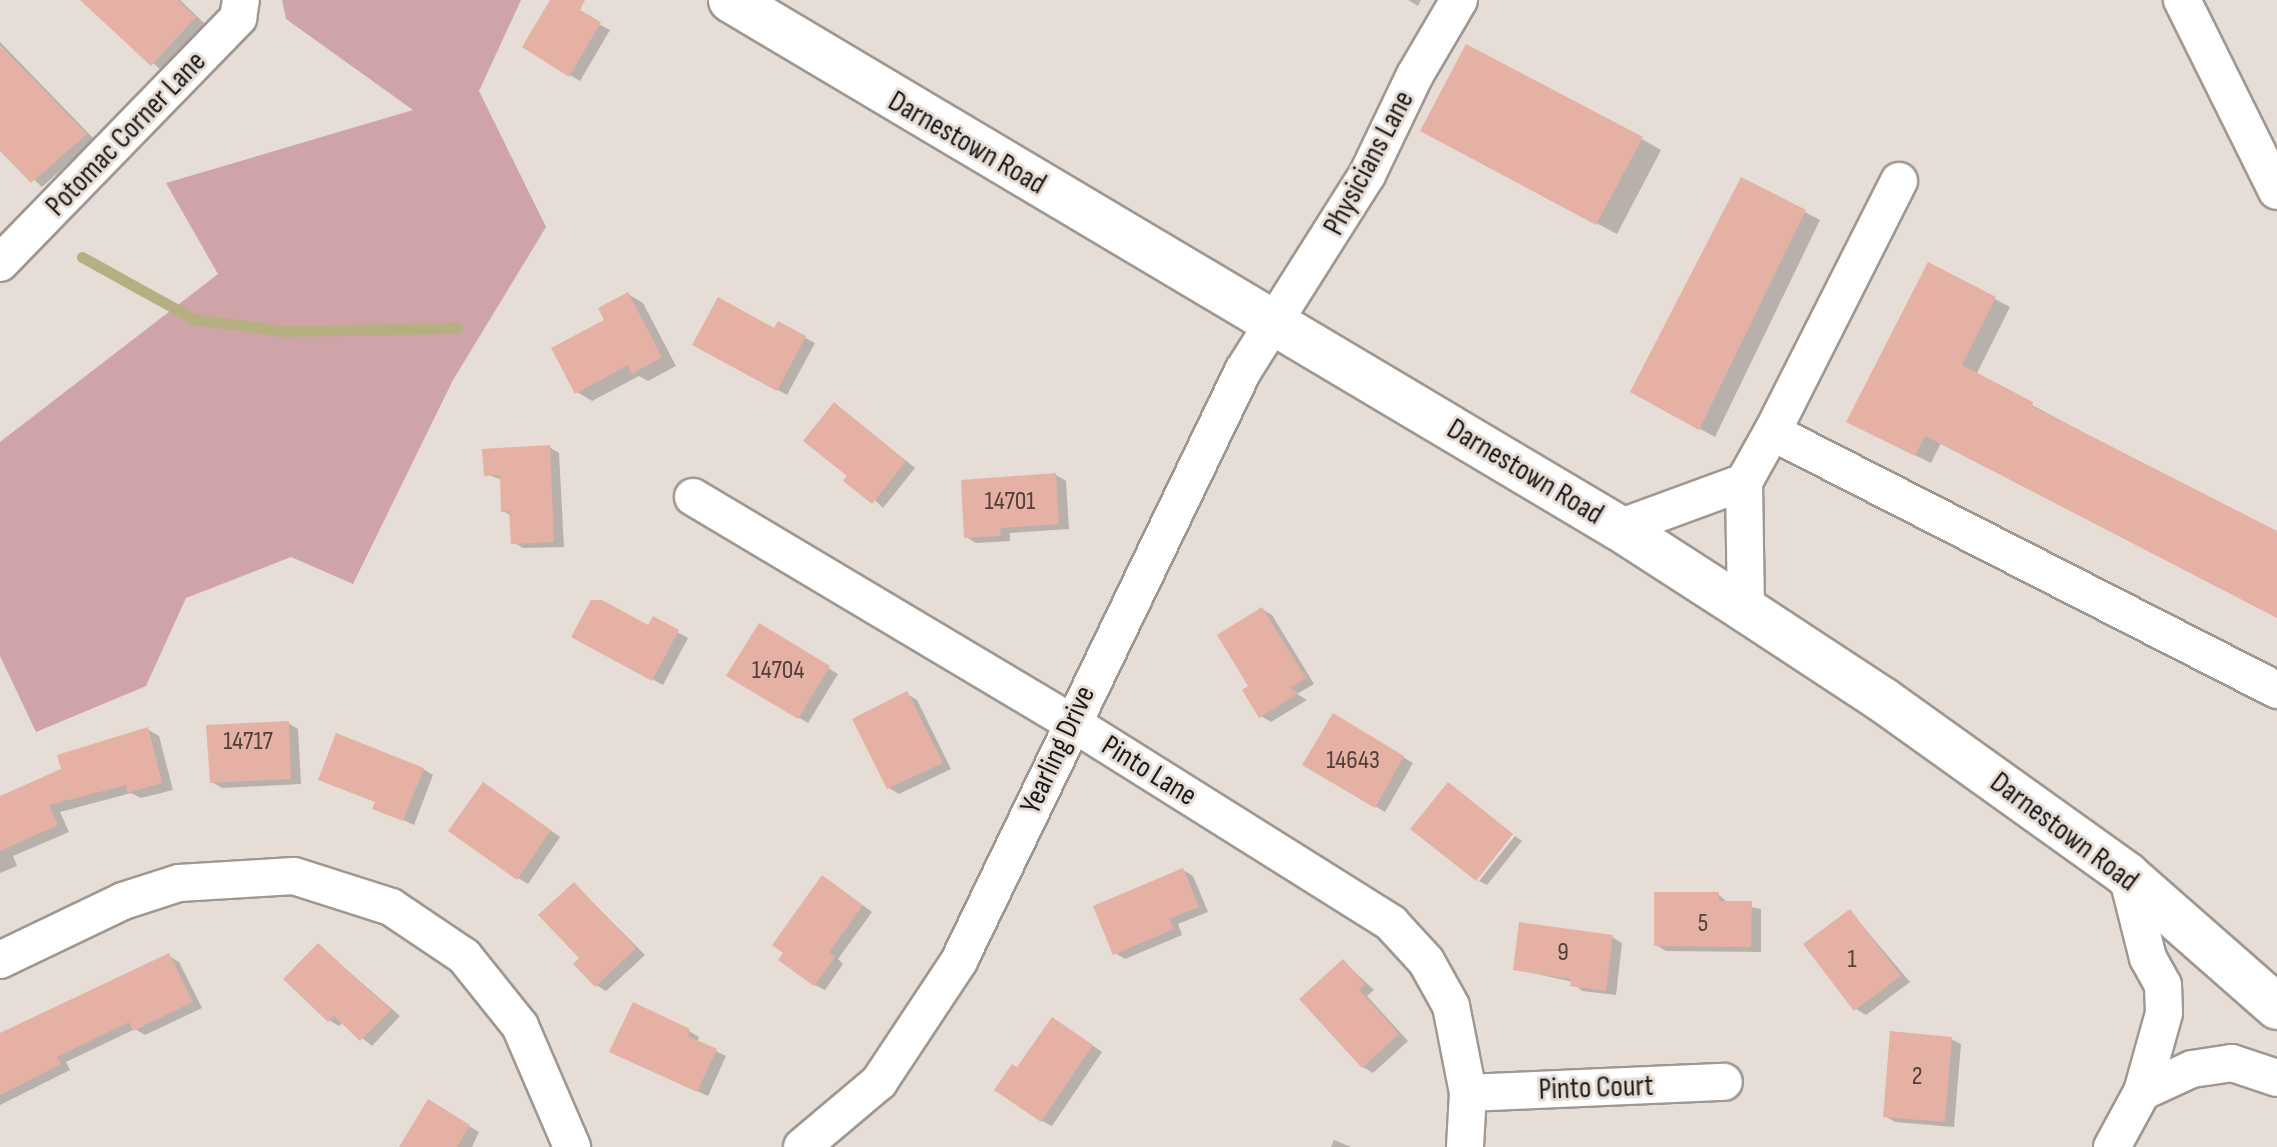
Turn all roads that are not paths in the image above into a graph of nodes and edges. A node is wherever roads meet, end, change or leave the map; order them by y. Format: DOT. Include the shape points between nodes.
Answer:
graph roads {
  1 [pos="241,0"];
  2 [pos="731,0"];
  3 [pos="1459,0"];
  4 [pos="2182,0"];
  5 [pos="1899,181"];
  6 [pos="2277,191"];
  7 [pos="6,243"];
  8 [pos="1275,324"];
  9 [pos="1772,432"];
  10 [pos="1744,482"];
  11 [pos="693,497"];
  12 [pos="1619,528"];
  13 [pos="1746,610"];
  14 [pos="2277,690"];
  15 [pos="1071,722"];
  16 [pos="2127,875"];
  17 [pos="0,960"];
  18 [pos="2277,1007"];
  19 [pos="2277,1078"];
  20 [pos="1724,1082"];
  21 [pos="2142,1092"];
  22 [pos="1468,1093"];
  23 [pos="572,1147"];
  24 [pos="802,1147"];
  25 [pos="1465,1147"];
  26 [pos="2112,1147"];
  1 -- 7 [label="street, Potomac Corner Lane" via="238,18"];
  2 -- 8 [label="main road, Darnestown Road"];
  3 -- 8 [label="street, Physicians Lane" via="1415,75 1367,175"];
  4 -- 6 [label="street"];
  5 -- 9 [label="street"];
  8 -- 12 [label="main road, Darnestown Road"];
  8 -- 15 [label="street, Yearling Drive" via="1243,371"];
  9 -- 10 [label="street"];
  9 -- 14 [label="street"];
  10 -- 12 [label="street"];
  10 -- 13 [label="street"];
  11 -- 15 [label="street, Pinto Lane"];
  12 -- 13 [label="main road, Darnestown Road"];
  13 -- 16 [label="main road, Darnestown Road" via="1883,700"];
  15 -- 22 [label="street, Pinto Lane" via="1391,923 1426,961 1451,1006"];
  15 -- 24 [label="street, Yearling Drive" via="959,961 879,1082"];
  16 -- 18 [label="main road, Darnestown Road"];
  16 -- 21 [label="street" via="2148,958 2163,985 2164,1013"];
  17 -- 23 [label="street" via="123,901 179,883 294,876 391,907 464,956 520,1026"];
  19 -- 21 [label="street" via="2232,1063 2192,1069"];
  20 -- 22 [label="street, Pinto Court"];
  21 -- 26 [label="street"];
  22 -- 25 [label="street, Pinto Lane"];
}
